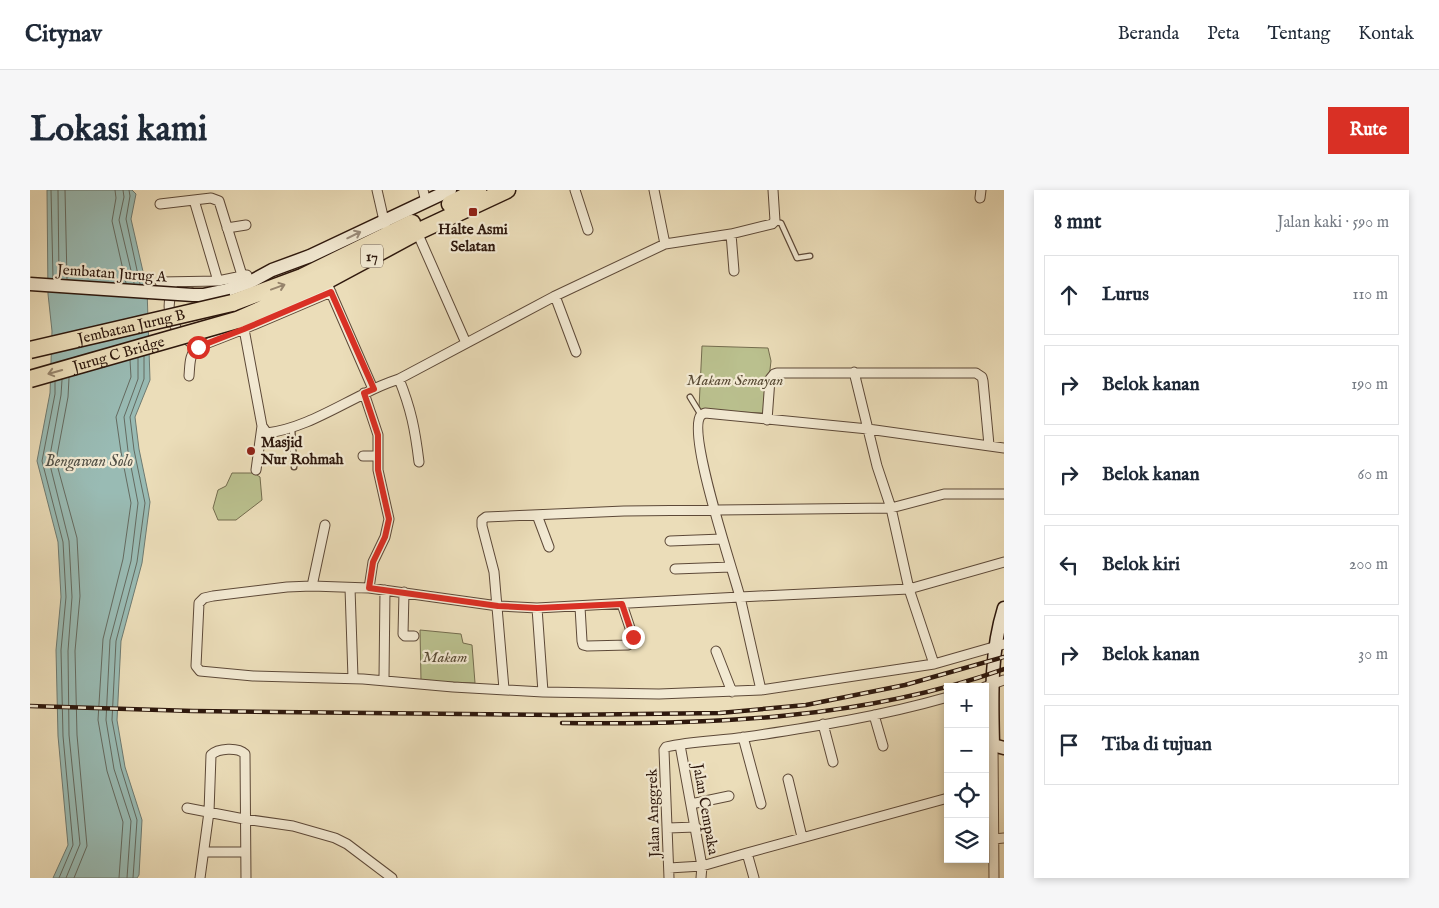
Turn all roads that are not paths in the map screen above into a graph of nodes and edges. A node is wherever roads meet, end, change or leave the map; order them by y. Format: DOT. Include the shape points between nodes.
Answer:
graph roads {
  1 [pos="377,190"];
  2 [pos="450,190"];
  3 [pos="478,190"];
  4 [pos="507,190"];
  5 [pos="575,190"];
  6 [pos="654,190"];
  7 [pos="773,190"];
  8 [pos="425,196"];
  9 [pos="194,200"];
  10 [pos="160,204"];
  11 [pos="774,222"];
  12 [pos="246,225"];
  13 [pos="227,228"];
  14 [pos="385,228"];
  15 [pos="588,230"];
  16 [pos="417,232"];
  17 [pos="731,234"];
  18 [pos="665,244"];
  19 [pos="810,256"];
  20 [pos="272,270"];
  21 [pos="734,271"];
  22 [pos="321,275"];
  23 [pos="244,276"];
  24 [pos="218,281"];
  25 [pos="160,282"];
  26 [pos="177,282"];
  27 [pos="30,284"];
  28 [pos="555,296"];
  29 [pos="241,325"];
  30 [pos="466,343"];
  31 [pos="198,347"];
  32 [pos="30,350"];
  33 [pos="576,352"];
  34 [pos="854,372"];
  35 [pos="189,376"];
  36 [pos="30,379"];
  37 [pos="399,379"];
  38 [pos="374,389"];
  39 [pos="364,393"];
  40 [pos="690,397"];
  41 [pos="701,415"];
  42 [pos="767,420"];
  43 [pos="262,426"];
  44 [pos="292,426"];
  45 [pos="868,429"];
  46 [pos="989,445"];
  47 [pos="1004,448"];
  48 [pos="363,456"];
  49 [pos="378,456"];
  50 [pos="419,462"];
  51 [pos="294,467"];
  52 [pos="256,470"];
  53 [pos="1004,494"];
  54 [pos="891,508"];
  55 [pos="714,510"];
  56 [pos="537,515"];
  57 [pos="325,525"];
  58 [pos="722,539"];
  59 [pos="670,541"];
  60 [pos="549,547"];
  61 [pos="1004,562"];
  62 [pos="731,567"];
  63 [pos="675,570"];
  64 [pos="312,586"];
  65 [pos="350,588"];
  66 [pos="369,588"];
  67 [pos="909,589"];
  68 [pos="385,590"];
  69 [pos="404,592"];
  70 [pos="740,597"];
  71 [pos="622,604"];
  72 [pos="498,606"];
  73 [pos="580,607"];
  74 [pos="537,608"];
  75 [pos="1004,608"];
  76 [pos="414,636"];
  77 [pos="999,645"];
  78 [pos="716,651"];
  79 [pos="934,664"];
  80 [pos="352,678"];
  81 [pos="384,678"];
  82 [pos="994,684"];
  83 [pos="504,689"];
  84 [pos="760,690"];
  85 [pos="543,692"];
  86 [pos="732,692"];
  87 [pos="944,698"];
  88 [pos="874,715"];
  89 [pos="824,724"];
  90 [pos="743,737"];
  91 [pos="680,745"];
  92 [pos="883,746"];
  93 [pos="998,746"];
  94 [pos="833,762"];
  95 [pos="788,779"];
  96 [pos="989,787"];
  97 [pos="729,796"];
  98 [pos="944,799"];
  99 [pos="691,804"];
  100 [pos="761,804"];
  101 [pos="188,808"];
  102 [pos="210,812"];
  103 [pos="244,819"];
  104 [pos="696,827"];
  105 [pos="668,828"];
  106 [pos="802,837"];
  107 [pos="1004,838"];
  108 [pos="994,839"];
  109 [pos="204,852"];
  110 [pos="245,852"];
  111 [pos="747,853"];
  112 [pos="702,866"];
  113 [pos="669,868"];
  114 [pos="200,878"];
  115 [pos="246,878"];
  116 [pos="392,878"];
  117 [pos="669,878"];
  118 [pos="702,878"];
  119 [pos="754,878"];
  120 [pos="994,878"];
  1 -- 14 [label="street"];
  2 -- 8 [label="street"];
  3 -- 14 [label="highway, 17"];
  4 -- 16 [label="highway, 17"];
  5 -- 15 [label="street"];
  6 -- 18 [label="street"];
  7 -- 11 [label="street"];
  8 -- 14 [label="street"];
  9 -- 10 [label="street"];
  9 -- 13 [label="street" via="213,198 219,202"];
  9 -- 24 [label="street"];
  11 -- 17 [label="street"];
  11 -- 19 [label="lane" via="781,223 797,258"];
  12 -- 13 [label="street"];
  13 -- 23 [label="street"];
  22 -- 14 [label="highway, 17, one-way"];
  16 -- 22 [label="highway, 17"];
  16 -- 30 [label="street"];
  17 -- 18 [label="street"];
  17 -- 21 [label="street"];
  18 -- 28 [label="street"];
  20 -- 22 [label="street, Jembatan Jurug A"];
  20 -- 23 [label="street"];
  20 -- 27 [label="street, Jembatan Jurug A, bridge" via="250,282 203,295"];
  22 -- 29 [label="highway, 17"];
  32 -- 22 [label="highway, Jembatan Jurug B / 17, one-way, bridge" via="232,303 284,284"];
  22 -- 38 [label="street"];
  23 -- 24 [label="street"];
  24 -- 26 [label="street"];
  25 -- 26 [label="street"];
  26 -- 31 [label="street" via="170,301 172,321 182,337"];
  28 -- 30 [label="street"];
  28 -- 33 [label="street"];
  29 -- 31 [label="street"];
  29 -- 36 [label="highway, Jurug C Bridge / 17, one-way, bridge"];
  29 -- 43 [label="street"];
  30 -- 37 [label="street"];
  31 -- 35 [label="street" via="191,357"];
  34 -- 42 [label="street" via="777,372 770,379"];
  34 -- 45 [label="street"];
  34 -- 46 [label="street" via="980,374"];
  37 -- 38 [label="street"];
  37 -- 50 [label="street" via="415,427"];
  38 -- 39 [label="street"];
  39 -- 44 [label="street" via="312,420"];
  39 -- 49 [label="street" via="378,435"];
  40 -- 41 [label="lane"];
  41 -- 42 [label="street"];
  41 -- 55 [label="street" via="697,423"];
  42 -- 45 [label="street"];
  43 -- 44 [label="street" via="267,433"];
  43 -- 52 [label="street"];
  44 -- 51 [label="lane"];
  45 -- 46 [label="street"];
  45 -- 54 [label="street"];
  46 -- 47 [label="street"];
  48 -- 49 [label="street"];
  49 -- 66 [label="street" via="380,482 389,519 387,532 373,562"];
  53 -- 54 [label="street" via="944,494"];
  54 -- 55 [label="street"];
  54 -- 67 [label="street"];
  55 -- 56 [label="street"];
  55 -- 58 [label="street"];
  56 -- 60 [label="street"];
  56 -- 72 [label="street" via="486,517 482,520 493,563"];
  57 -- 64 [label="street"];
  58 -- 59 [label="street"];
  58 -- 62 [label="street"];
  61 -- 67 [label="street"];
  62 -- 63 [label="street"];
  62 -- 70 [label="street"];
  64 -- 65 [label="street"];
  64 -- 80 [label="street" via="201,600 196,666 200,670 253,676"];
  65 -- 66 [label="street"];
  65 -- 80 [label="street"];
  66 -- 68 [label="street"];
  67 -- 70 [label="street"];
  67 -- 79 [label="street"];
  68 -- 69 [label="street"];
  68 -- 81 [label="street"];
  69 -- 72 [label="street"];
  69 -- 76 [label="street" via="403,634"];
  70 -- 71 [label="street"];
  70 -- 84 [label="street"];
  71 -- 73 [label="street"];
  71 -- 73 [label="street" via="633,637 628,645 583,644"];
  72 -- 74 [label="street"];
  72 -- 83 [label="street"];
  73 -- 74 [label="street"];
  74 -- 85 [label="street"];
  75 -- 77 [label="street" via="998,626"];
  77 -- 79 [label="street"];
  77 -- 82 [label="street"];
  78 -- 86 [label="street"];
  79 -- 84 [label="street"];
  80 -- 83 [label="street"];
  82 -- 93 [label="street"];
  83 -- 85 [label="street"];
  84 -- 86 [label="street"];
  85 -- 86 [label="street"];
  87 -- 88 [label="street"];
  88 -- 89 [label="street"];
  88 -- 92 [label="street"];
  89 -- 90 [label="street"];
  89 -- 94 [label="street"];
  90 -- 91 [label="street"];
  90 -- 100 [label="street"];
  91 -- 99 [label="street, Jalan Cempaka"];
  91 -- 105 [label="street, Jalan Anggrek" via="664,750"];
  93 -- 96 [label="street"];
  95 -- 106 [label="street"];
  96 -- 108 [label="street"];
  97 -- 99 [label="street"];
  98 -- 106 [label="street"];
  99 -- 104 [label="street, Jalan Cempaka"];
  101 -- 102 [label="street"];
  102 -- 103 [label="street"];
  102 -- 103 [label="street" via="211,755 216,750 241,751 245,754"];
  102 -- 109 [label="street"];
  103 -- 110 [label="street"];
  103 -- 116 [label="street" via="293,826 335,838"];
  104 -- 105 [label="street"];
  104 -- 112 [label="street, Jalan Cempaka"];
  105 -- 113 [label="street, Jalan Anggrek"];
  106 -- 111 [label="street"];
  107 -- 108 [label="street"];
  108 -- 120 [label="street"];
  109 -- 110 [label="street"];
  109 -- 114 [label="street"];
  110 -- 115 [label="street"];
  111 -- 112 [label="street"];
  111 -- 119 [label="street"];
  112 -- 113 [label="street"];
  112 -- 118 [label="street, Jalan Cempaka"];
  113 -- 117 [label="street, Jalan Anggrek"];
}
